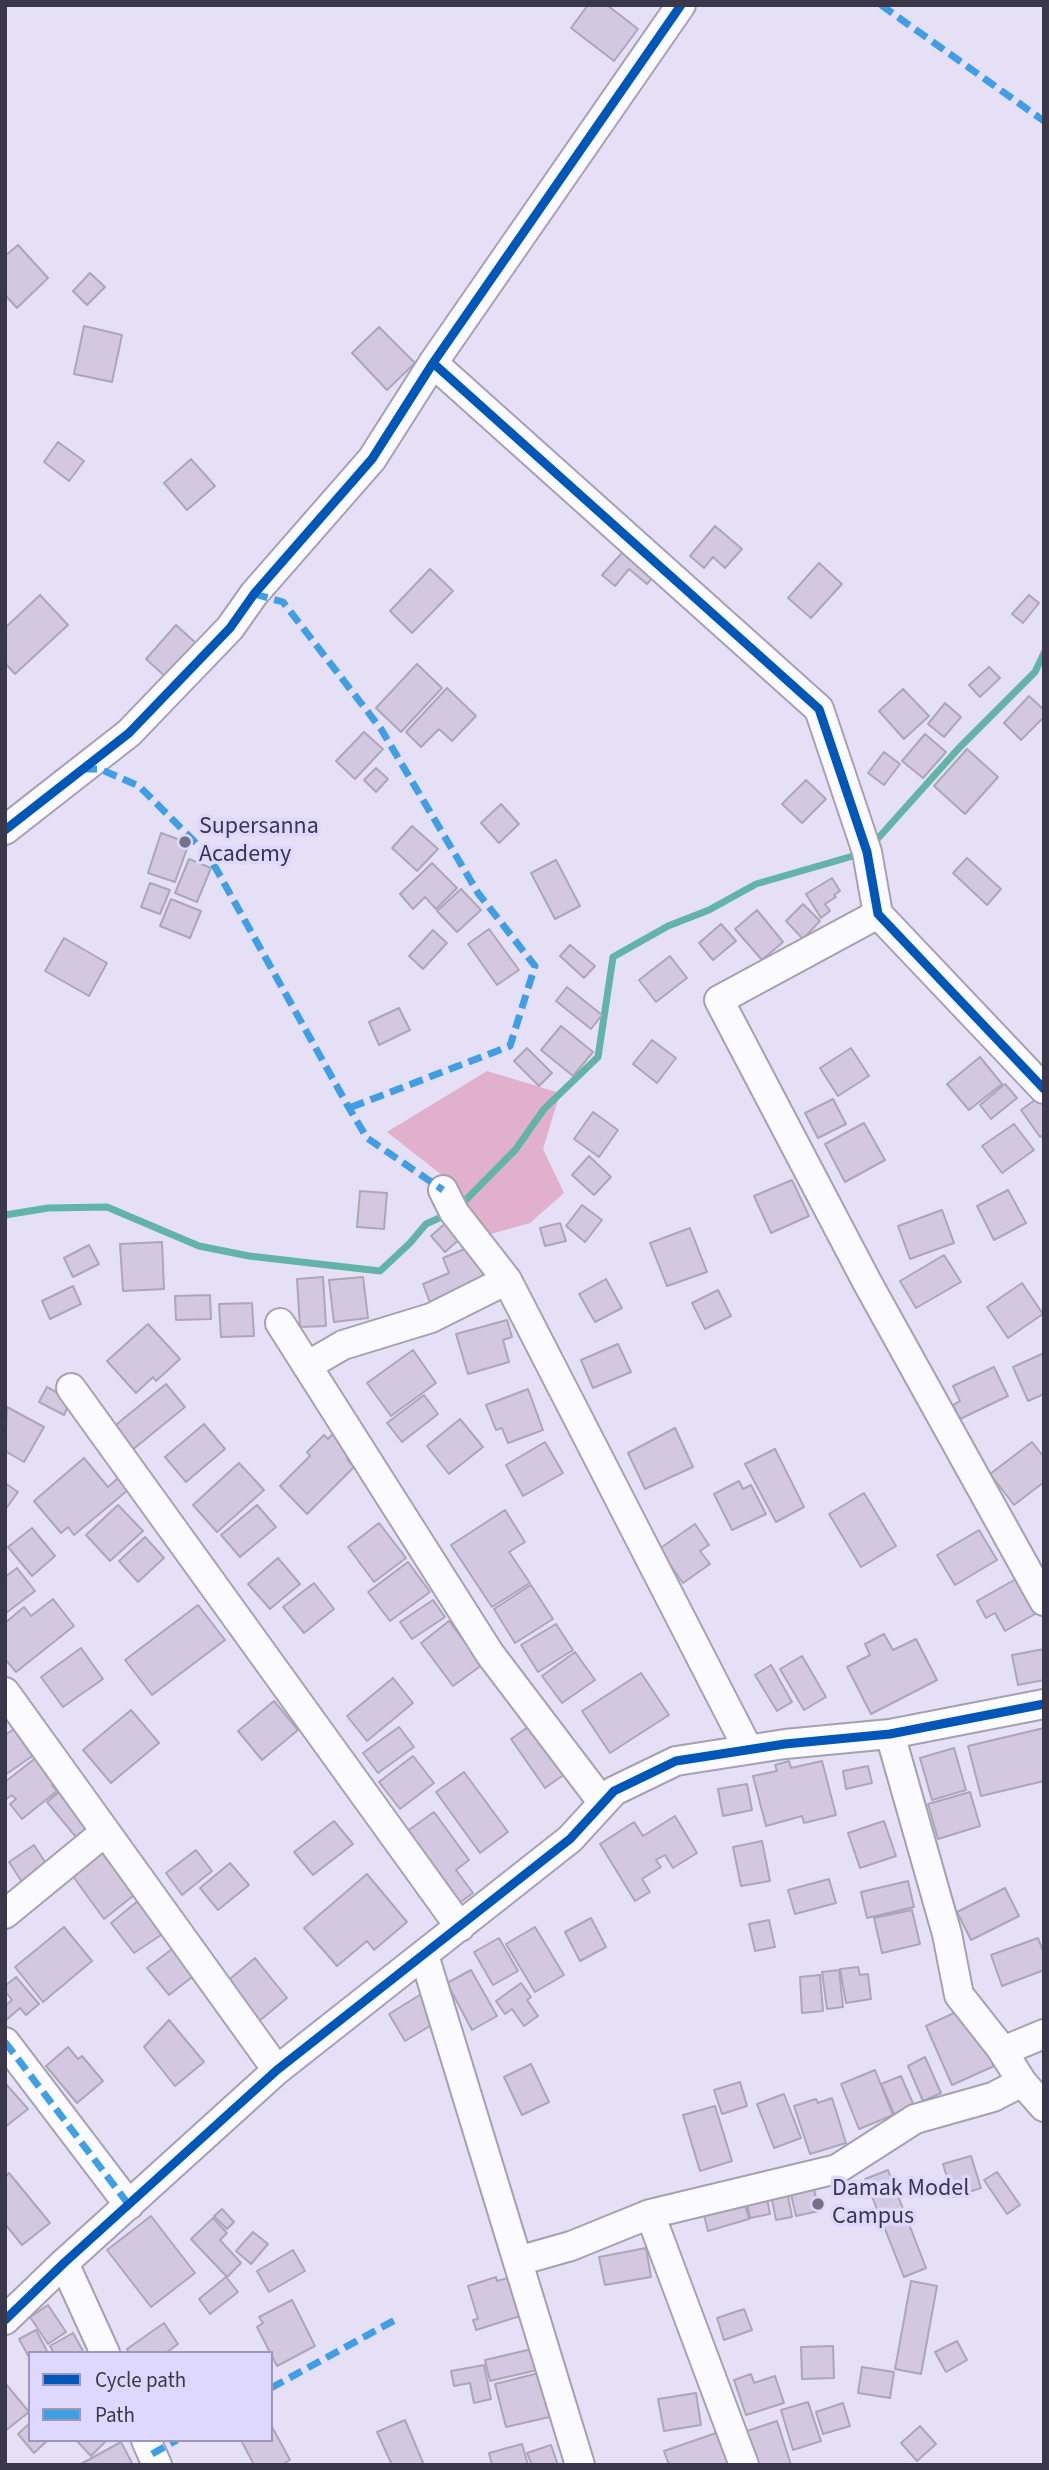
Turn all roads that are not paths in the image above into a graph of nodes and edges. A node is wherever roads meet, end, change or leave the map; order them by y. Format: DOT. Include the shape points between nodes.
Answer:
graph roads {
  1 [pos="681,5"];
  2 [pos="433,363"];
  3 [pos="5,831"];
  4 [pos="878,914"];
  5 [pos="1044,1088"];
  6 [pos="443,1190"];
  7 [pos="507,1280"];
  8 [pos="280,1322"];
  9 [pos="307,1366"];
  10 [pos="71,1388"];
  11 [pos="1044,1601"];
  12 [pos="5,1692"];
  13 [pos="1044,1703"];
  14 [pos="890,1734"];
  15 [pos="748,1749"];
  16 [pos="603,1803"];
  17 [pos="105,1832"];
  18 [pos="5,1914"];
  19 [pos="460,1927"];
  20 [pos="424,1955"];
  21 [pos="1044,2034"];
  22 [pos="5,2042"];
  23 [pos="1003,2051"];
  24 [pos="277,2070"];
  25 [pos="1022,2082"];
  26 [pos="1044,2107"];
  27 [pos="129,2205"];
  28 [pos="650,2214"];
  29 [pos="518,2261"];
  30 [pos="64,2263"];
  31 [pos="5,2320"];
  32 [pos="105,2351"];
  33 [pos="147,2442"];
  34 [pos="156,2465"];
  35 [pos="580,2465"];
  36 [pos="744,2465"];
  1 -- 2 [label="street"];
  2 -- 3 [label="street" via="372,459 230,628 129,733"];
  2 -- 4 [label="street" via="819,709 867,852"];
  4 -- 5 [label="street"];
  4 -- 11 [label="street" via="719,1000 867,1282"];
  6 -- 7 [label="street" via="454,1212"];
  7 -- 9 [label="street" via="431,1318 343,1345"];
  7 -- 15 [label="street"];
  8 -- 9 [label="street"];
  9 -- 16 [label="street" via="490,1654"];
  10 -- 19 [label="street"];
  12 -- 17 [label="street"];
  13 -- 14 [label="street"];
  14 -- 15 [label="street"];
  14 -- 23 [label="street" via="947,1934 959,1996"];
  15 -- 16 [label="street" via="676,1760 614,1791"];
  16 -- 19 [label="street" via="570,1839"];
  17 -- 18 [label="street"];
  17 -- 24 [label="street"];
  19 -- 20 [label="street"];
  20 -- 24 [label="street"];
  20 -- 29 [label="street"];
  21 -- 23 [label="street"];
  22 -- 27 [label="street"];
  23 -- 25 [label="street"];
  24 -- 27 [label="street"];
  25 -- 26 [label="street"];
  25 -- 28 [label="street" via="993,2097 915,2119 837,2169"];
  27 -- 30 [label="street"];
  28 -- 29 [label="street" via="571,2246"];
  28 -- 36 [label="street"];
  29 -- 35 [label="street"];
  30 -- 31 [label="street"];
  30 -- 32 [label="street"];
  33 -- 34 [label="street"];
}
